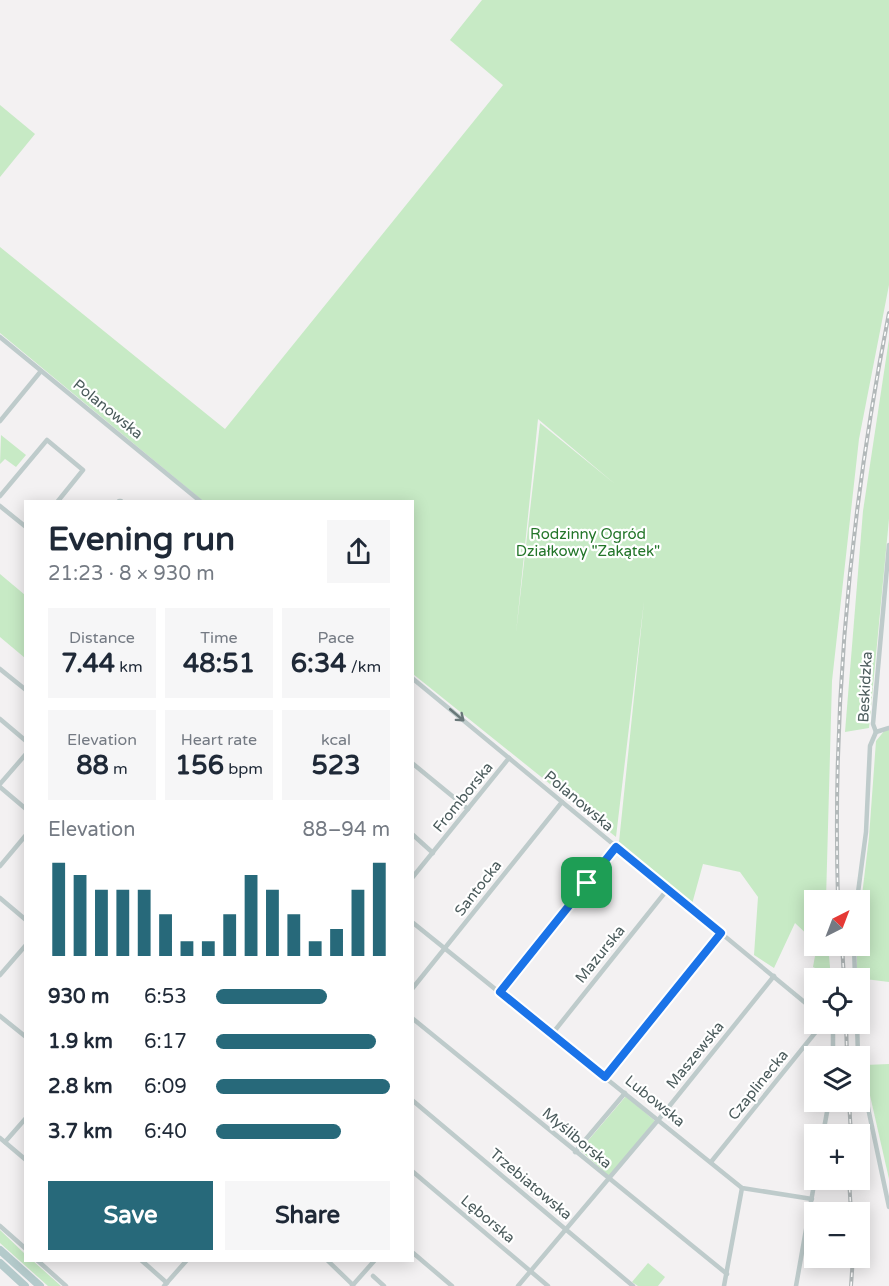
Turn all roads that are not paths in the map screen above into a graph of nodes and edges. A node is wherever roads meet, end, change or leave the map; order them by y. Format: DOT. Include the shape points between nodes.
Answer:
graph roads {
  1 [pos="0,337"];
  2 [pos="41,371"];
  3 [pos="0,421"];
  4 [pos="0,496"];
  5 [pos="59,500"];
  6 [pos="199,500"];
  7 [pos="0,506"];
  8 [pos="24,525"];
  9 [pos="889,545"];
  10 [pos="0,669"];
  11 [pos="414,680"];
  12 [pos="24,688"];
  13 [pos="0,719"];
  14 [pos="889,728"];
  15 [pos="876,732"];
  16 [pos="24,739"];
  17 [pos="24,756"];
  18 [pos="509,758"];
  19 [pos="414,765"];
  20 [pos="0,786"];
  21 [pos="562,802"];
  22 [pos="24,807"];
  23 [pos="468,809"];
  24 [pos="414,836"];
  25 [pos="24,837"];
  26 [pos="616,847"];
  27 [pos="433,852"];
  28 [pos="0,866"];
  29 [pos="414,876"];
  30 [pos="668,890"];
  31 [pos="858,890"];
  32 [pos="0,898"];
  33 [pos="24,918"];
  34 [pos="414,924"];
  35 [pos="721,933"];
  36 [pos="24,947"];
  37 [pos="446,949"];
  38 [pos="0,975"];
  39 [pos="774,976"];
  40 [pos="414,987"];
  41 [pos="500,992"];
  42 [pos="804,1002"];
  43 [pos="0,1016"];
  44 [pos="414,1020"];
  45 [pos="24,1034"];
  46 [pos="552,1034"];
  47 [pos="814,1034"];
  48 [pos="605,1077"];
  49 [pos="625,1092"];
  50 [pos="414,1102"];
  51 [pos="869,1112"];
  52 [pos="659,1119"];
  53 [pos="24,1120"];
  54 [pos="2,1140"];
  55 [pos="575,1152"];
  56 [pos="24,1158"];
  57 [pos="711,1162"];
  58 [pos="414,1173"];
  59 [pos="609,1180"];
  60 [pos="742,1188"];
  61 [pos="813,1190"];
  62 [pos="812,1199"];
  63 [pos="889,1207"];
  64 [pos="0,1226"];
  65 [pos="566,1229"];
  66 [pos="24,1247"];
  67 [pos="0,1250"];
  68 [pos="414,1254"];
  69 [pos="39,1262"];
  70 [pos="143,1262"];
  71 [pos="185,1262"];
  72 [pos="329,1262"];
  73 [pos="373,1262"];
  74 [pos="0,1263"];
  75 [pos="531,1271"];
  76 [pos="727,1274"];
  77 [pos="373,1276"];
  78 [pos="166,1284"];
  79 [pos="353,1285"];
  80 [pos="25,1286"];
  81 [pos="40,1286"];
  82 [pos="66,1286"];
  83 [pos="384,1286"];
  84 [pos="452,1286"];
  85 [pos="518,1286"];
  86 [pos="548,1286"];
  87 [pos="633,1286"];
  88 [pos="724,1286"];
  89 [pos="796,1286"];
  1 -- 2 [label="street, Polanowska"];
  2 -- 3 [label="street"];
  2 -- 6 [label="street, Polanowska"];
  4 -- 5 [label="street" via="47,440 83,470"];
  7 -- 8 [label="street"];
  9 -- 15 [label="street, Beskidzka" via="873,724"];
  10 -- 12 [label="street"];
  11 -- 18 [label="street, Polanowska, one-way"];
  13 -- 16 [label="street"];
  14 -- 15 [label="street"];
  15 -- 31 [label="street, Beskidzka" via="870,746"];
  17 -- 20 [label="street"];
  18 -- 21 [label="street, Polanowska"];
  18 -- 23 [label="street, Fromborska"];
  19 -- 23 [label="street"];
  20 -- 22 [label="street"];
  21 -- 26 [label="street, Polanowska"];
  21 -- 37 [label="street, Santocka"];
  23 -- 27 [label="street, Fromborska"];
  24 -- 27 [label="street"];
  25 -- 28 [label="street"];
  26 -- 30 [label="street, Polanowska"];
  26 -- 41 [label="street"];
  27 -- 29 [label="street, Fromborska"];
  30 -- 35 [label="street, Polanowska"];
  30 -- 46 [label="street, Mazurska"];
  32 -- 33 [label="street"];
  34 -- 37 [label="street, Lubowska"];
  35 -- 39 [label="street, Polanowska"];
  35 -- 48 [label="street"];
  36 -- 38 [label="street"];
  37 -- 40 [label="street, Santocka"];
  37 -- 41 [label="street, Lubowska"];
  39 -- 42 [label="street, Polanowska"];
  39 -- 52 [label="street, Maszewska"];
  41 -- 46 [label="street, Lubowska"];
  43 -- 45 [label="street"];
  44 -- 55 [label="street, Myśliborska"];
  46 -- 48 [label="street, Lubowska"];
  47 -- 57 [label="street, Czaplinecka"];
  48 -- 49 [label="street, Lubowska"];
  49 -- 52 [label="street, Lubowska"];
  49 -- 55 [label="street"];
  50 -- 65 [label="street, Trzebiatowska"];
  51 -- 63 [label="street"];
  52 -- 57 [label="street, Lubowska"];
  52 -- 59 [label="street, Maszewska"];
  53 -- 54 [label="street"];
  54 -- 56 [label="street"];
  55 -- 59 [label="street, Myśliborska"];
  57 -- 60 [label="street, Lubowska"];
  58 -- 75 [label="street, Lęborska"];
  59 -- 65 [label="street, Maszewska"];
  59 -- 76 [label="street, Myśliborska"];
  60 -- 62 [label="street"];
  60 -- 76 [label="street"];
  61 -- 62 [label="street"];
  62 -- 89 [label="street"];
  64 -- 66 [label="street"];
  65 -- 75 [label="street, Maszewska"];
  65 -- 87 [label="street, Trzebiatowska"];
  67 -- 81 [label="main road"];
  68 -- 84 [label="street"];
  69 -- 82 [label="street"];
  70 -- 78 [label="street"];
  71 -- 78 [label="street"];
  72 -- 79 [label="street"];
  73 -- 79 [label="street"];
  74 -- 80 [label="main road"];
  75 -- 85 [label="street, Maszewska"];
  75 -- 86 [label="street, Lęborska"];
  76 -- 88 [label="street"];
  77 -- 83 [label="street"];
}
